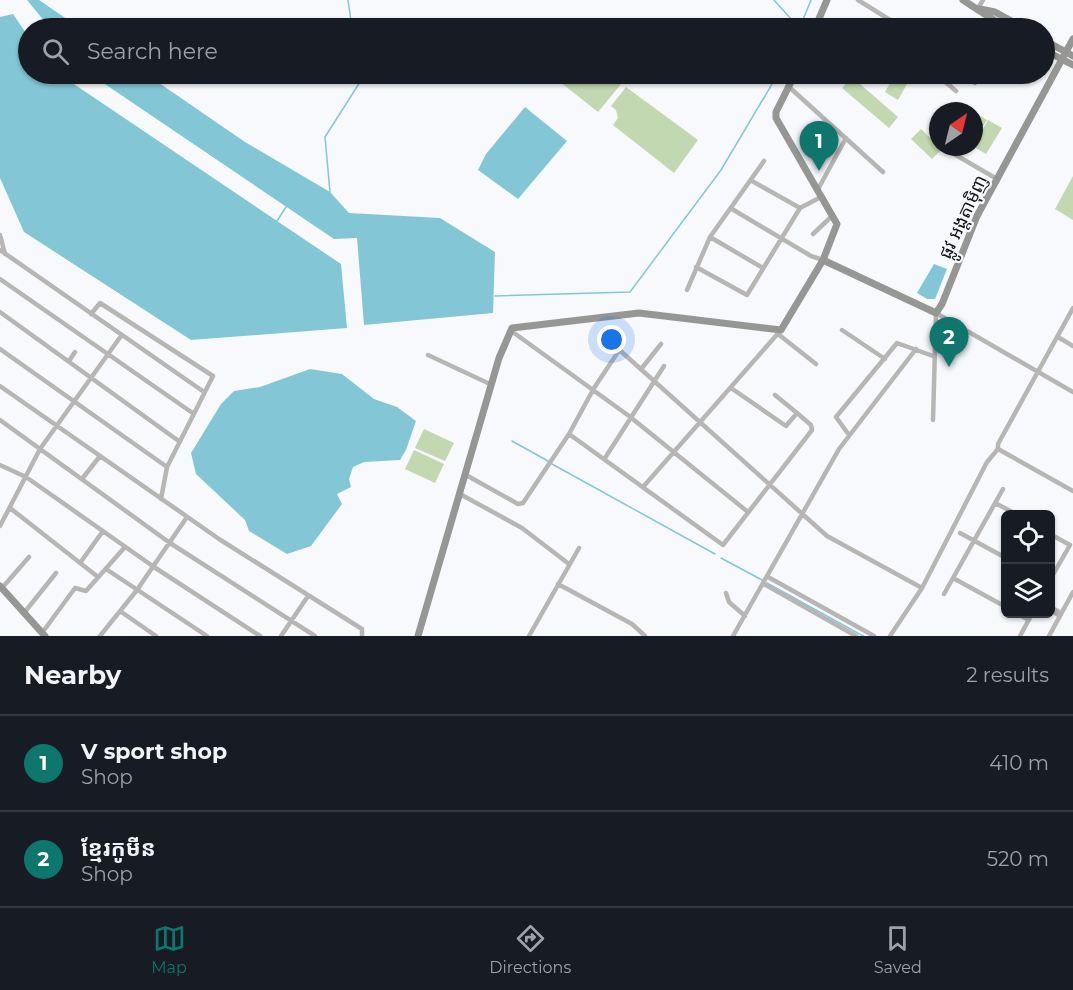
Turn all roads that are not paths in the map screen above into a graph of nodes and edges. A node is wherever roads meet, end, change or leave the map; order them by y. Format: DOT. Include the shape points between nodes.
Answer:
graph roads {
  1 [pos="827,0"];
  2 [pos="858,0"];
  3 [pos="963,0"];
  4 [pos="983,0"];
  5 [pos="978,8"];
  6 [pos="819,18"];
  7 [pos="887,18"];
  8 [pos="992,18"];
  9 [pos="1006,18"];
  10 [pos="1073,39"];
  11 [pos="1055,46"];
  12 [pos="1070,54"];
  13 [pos="1055,56"];
  14 [pos="1062,59"];
  15 [pos="1073,65"];
  16 [pos="1055,72"];
  17 [pos="948,84"];
  18 [pos="1048,84"];
  19 [pos="788,86"];
  20 [pos="956,91"];
  21 [pos="846,138"];
  22 [pos="957,156"];
  23 [pos="764,161"];
  24 [pos="883,172"];
  25 [pos="997,179"];
  26 [pos="752,181"];
  27 [pos="819,194"];
  28 [pos="800,208"];
  29 [pos="732,209"];
  30 [pos="832,216"];
  31 [pos="813,234"];
  32 [pos="0,235"];
  33 [pos="710,237"];
  34 [pos="781,238"];
  35 [pos="3,252"];
  36 [pos="823,260"];
  37 [pos="696,267"];
  38 [pos="763,268"];
  39 [pos="0,279"];
  40 [pos="687,290"];
  41 [pos="1073,308"];
  42 [pos="0,312"];
  43 [pos="936,313"];
  44 [pos="91,314"];
  45 [pos="510,330"];
  46 [pos="842,330"];
  47 [pos="780,332"];
  48 [pos="121,336"];
  49 [pos="605,337"];
  50 [pos="1058,337"];
  51 [pos="661,344"];
  52 [pos="1073,346"];
  53 [pos="0,349"];
  54 [pos="620,349"];
  55 [pos="916,349"];
  56 [pos="75,352"];
  57 [pos="107,354"];
  58 [pos="428,355"];
  59 [pos="933,356"];
  60 [pos="885,359"];
  61 [pos="69,361"];
  62 [pos="816,364"];
  63 [pos="664,366"];
  64 [pos="642,368"];
  65 [pos="1038,372"];
  66 [pos="92,377"];
  67 [pos="654,379"];
  68 [pos="492,385"];
  69 [pos="0,387"];
  70 [pos="594,388"];
  71 [pos="731,388"];
  72 [pos="204,392"];
  73 [pos="1073,392"];
  74 [pos="775,395"];
  75 [pos="74,402"];
  76 [pos="797,413"];
  77 [pos="194,414"];
  78 [pos="629,416"];
  79 [pos="0,420"];
  80 [pos="701,420"];
  81 [pos="933,420"];
  82 [pos="56,426"];
  83 [pos="569,434"];
  84 [pos="849,435"];
  85 [pos="180,442"];
  86 [pos="40,449"];
  87 [pos="998,449"];
  88 [pos="673,450"];
  89 [pos="100,456"];
  90 [pos="605,458"];
  91 [pos="0,465"];
  92 [pos="167,466"];
  93 [pos="465,475"];
  94 [pos="26,477"];
  95 [pos="82,479"];
  96 [pos="768,485"];
  97 [pos="643,487"];
  98 [pos="1003,489"];
  99 [pos="1073,491"];
  100 [pos="460,494"];
  101 [pos="161,499"];
  102 [pos="995,503"];
  103 [pos="10,508"];
  104 [pos="1008,510"];
  105 [pos="748,512"];
  106 [pos="802,515"];
  107 [pos="188,517"];
  108 [pos="0,526"];
  109 [pos="103,531"];
  110 [pos="960,533"];
  111 [pos="1055,537"];
  112 [pos="974,541"];
  113 [pos="170,543"];
  114 [pos="125,547"];
  115 [pos="579,548"];
  116 [pos="1001,556"];
  117 [pos="29,557"];
  118 [pos="80,563"];
  119 [pos="569,564"];
  120 [pos="153,567"];
  121 [pos="106,569"];
  122 [pos="1055,571"];
  123 [pos="56,573"];
  124 [pos="98,577"];
  125 [pos="953,578"];
  126 [pos="766,580"];
  127 [pos="558,584"];
  128 [pos="1,587"];
  129 [pos="922,588"];
  130 [pos="137,590"];
  131 [pos="1073,592"];
  132 [pos="726,593"];
  133 [pos="944,594"];
  134 [pos="308,596"];
  135 [pos="1001,605"];
  136 [pos="120,611"];
  137 [pos="1055,611"];
  138 [pos="24,613"];
  139 [pos="1061,614"];
  140 [pos="745,616"];
  141 [pos="1025,618"];
  142 [pos="1029,620"];
  143 [pos="292,621"];
  144 [pos="44,635"];
  145 [pos="100,636"];
  146 [pos="156,636"];
  147 [pos="207,636"];
  148 [pos="260,636"];
  149 [pos="281,636"];
  150 [pos="315,636"];
  151 [pos="362,636"];
  152 [pos="418,636"];
  153 [pos="529,636"];
  154 [pos="645,636"];
  155 [pos="733,636"];
  156 [pos="856,636"];
  157 [pos="874,636"];
  158 [pos="890,636"];
  159 [pos="1020,636"];
  160 [pos="1049,636"];
  1 -- 6 [label="street"];
  2 -- 7 [label="street"];
  3 -- 5 [label="street"];
  4 -- 5 [label="street"];
  5 -- 8 [label="street"];
  5 -- 9 [label="street"];
  10 -- 12 [label="street, ផ្លូវ អង្តតាម៉ិញ"];
  11 -- 12 [label="street"];
  12 -- 14 [label="street, ផ្លូវ អង្តតាម៉ិញ"];
  13 -- 14 [label="street"];
  14 -- 15 [label="street"];
  14 -- 16 [label="street, ផ្លូវ អង្តតាម៉ិញ"];
  17 -- 20 [label="street"];
  18 -- 25 [label="street, ផ្លូវ អង្តតាម៉ិញ"];
  19 -- 21 [label="street"];
  19 -- 27 [label="street" via="776,118"];
  21 -- 24 [label="street"];
  21 -- 27 [label="street"];
  22 -- 25 [label="street"];
  23 -- 26 [label="street"];
  25 -- 43 [label="street, ផ្លូវ អង្តតាម៉ិញ"];
  26 -- 28 [label="street"];
  26 -- 29 [label="street"];
  27 -- 28 [label="street"];
  27 -- 30 [label="street"];
  28 -- 34 [label="street"];
  29 -- 33 [label="street"];
  29 -- 34 [label="street"];
  30 -- 31 [label="street"];
  30 -- 36 [label="street" via="837,224"];
  32 -- 35 [label="street"];
  33 -- 37 [label="street"];
  33 -- 38 [label="street"];
  34 -- 36 [label="street"];
  34 -- 38 [label="street"];
  35 -- 44 [label="street"];
  36 -- 43 [label="street"];
  36 -- 47 [label="street"];
  37 -- 38 [label="street" via="745,295"];
  37 -- 40 [label="street"];
  39 -- 57 [label="street"];
  41 -- 50 [label="street"];
  42 -- 61 [label="street"];
  43 -- 59 [label="street"];
  43 -- 65 [label="street"];
  44 -- 48 [label="street"];
  44 -- 72 [label="street" via="100,303 212,374"];
  45 -- 47 [label="street" via="639,314"];
  45 -- 68 [label="street"];
  45 -- 70 [label="street"];
  46 -- 60 [label="street"];
  47 -- 62 [label="street"];
  47 -- 71 [label="street"];
  48 -- 57 [label="street"];
  48 -- 72 [label="street"];
  49 -- 54 [label="street"];
  50 -- 52 [label="street"];
  50 -- 65 [label="street"];
  51 -- 64 [label="street"];
  53 -- 75 [label="street"];
  54 -- 64 [label="street"];
  54 -- 70 [label="street"];
  55 -- 59 [label="street"];
  55 -- 60 [label="street" via="897,343"];
  55 -- 84 [label="street"];
  56 -- 61 [label="street"];
  57 -- 66 [label="street"];
  57 -- 77 [label="street"];
  58 -- 68 [label="street"];
  59 -- 81 [label="street"];
  60 -- 84 [label="street" via="836,417"];
  61 -- 66 [label="street"];
  63 -- 67 [label="street"];
  64 -- 67 [label="street"];
  65 -- 73 [label="street"];
  65 -- 87 [label="street"];
  66 -- 75 [label="street"];
  66 -- 85 [label="street"];
  67 -- 78 [label="street"];
  67 -- 80 [label="street"];
  68 -- 93 [label="street"];
  69 -- 82 [label="street"];
  70 -- 78 [label="street"];
  70 -- 83 [label="street"];
  71 -- 76 [label="street" via="785,426"];
  71 -- 80 [label="street"];
  72 -- 77 [label="street"];
  74 -- 76 [label="street"];
  75 -- 82 [label="street"];
  75 -- 92 [label="street"];
  76 -- 96 [label="street" via="813,428"];
  77 -- 85 [label="street"];
  78 -- 88 [label="street"];
  78 -- 90 [label="street"];
  79 -- 86 [label="street"];
  80 -- 88 [label="street"];
  80 -- 96 [label="street"];
  82 -- 86 [label="street"];
  82 -- 89 [label="street"];
  83 -- 90 [label="street"];
  83 -- 93 [label="street" via="520,505"];
  84 -- 106 [label="street"];
  85 -- 92 [label="street"];
  86 -- 94 [label="street"];
  86 -- 95 [label="street"];
  87 -- 99 [label="street"];
  87 -- 129 [label="street" via="987,462"];
  88 -- 97 [label="street"];
  88 -- 105 [label="street"];
  89 -- 95 [label="street"];
  89 -- 101 [label="street"];
  90 -- 97 [label="street"];
  91 -- 94 [label="street"];
  92 -- 101 [label="street"];
  93 -- 100 [label="street"];
  94 -- 103 [label="street"];
  94 -- 109 [label="street"];
  95 -- 113 [label="street"];
  96 -- 105 [label="street"];
  96 -- 106 [label="street"];
  97 -- 105 [label="street" via="722,545"];
  98 -- 102 [label="street"];
  100 -- 119 [label="street" via="522,528"];
  100 -- 152 [label="street"];
  101 -- 107 [label="street"];
  102 -- 104 [label="street"];
  102 -- 112 [label="street"];
  103 -- 108 [label="street"];
  103 -- 118 [label="street"];
  106 -- 126 [label="street"];
  106 -- 129 [label="street" via="827,536"];
  107 -- 113 [label="street"];
  107 -- 134 [label="street"];
  109 -- 114 [label="street"];
  109 -- 118 [label="street"];
  110 -- 112 [label="street"];
  111 -- 122 [label="street" via="1070,545"];
  112 -- 116 [label="street"];
  112 -- 125 [label="street"];
  113 -- 120 [label="street"];
  113 -- 143 [label="street"];
  114 -- 120 [label="street"];
  114 -- 121 [label="street"];
  115 -- 119 [label="street"];
  117 -- 128 [label="street"];
  118 -- 124 [label="street"];
  119 -- 127 [label="street"];
  120 -- 130 [label="street"];
  120 -- 148 [label="street"];
  121 -- 124 [label="street"];
  121 -- 130 [label="street"];
  123 -- 138 [label="street"];
  124 -- 144 [label="street" via="86,591 75,588"];
  125 -- 133 [label="street"];
  125 -- 135 [label="street"];
  126 -- 140 [label="street"];
  126 -- 156 [label="street"];
  126 -- 157 [label="street"];
  127 -- 153 [label="street"];
  127 -- 154 [label="street" via="632,624"];
  128 -- 138 [label="street"];
  129 -- 158 [label="street"];
  130 -- 136 [label="street"];
  130 -- 147 [label="street"];
  131 -- 139 [label="street"];
  132 -- 140 [label="street" via="729,602"];
  134 -- 143 [label="street"];
  134 -- 151 [label="street" via="362,629"];
  136 -- 145 [label="street"];
  136 -- 146 [label="street"];
  137 -- 139 [label="street"];
  138 -- 144 [label="street"];
  139 -- 160 [label="street"];
  140 -- 155 [label="street"];
  141 -- 142 [label="street"];
  142 -- 159 [label="street"];
  143 -- 149 [label="street"];
  143 -- 150 [label="street"];
}
